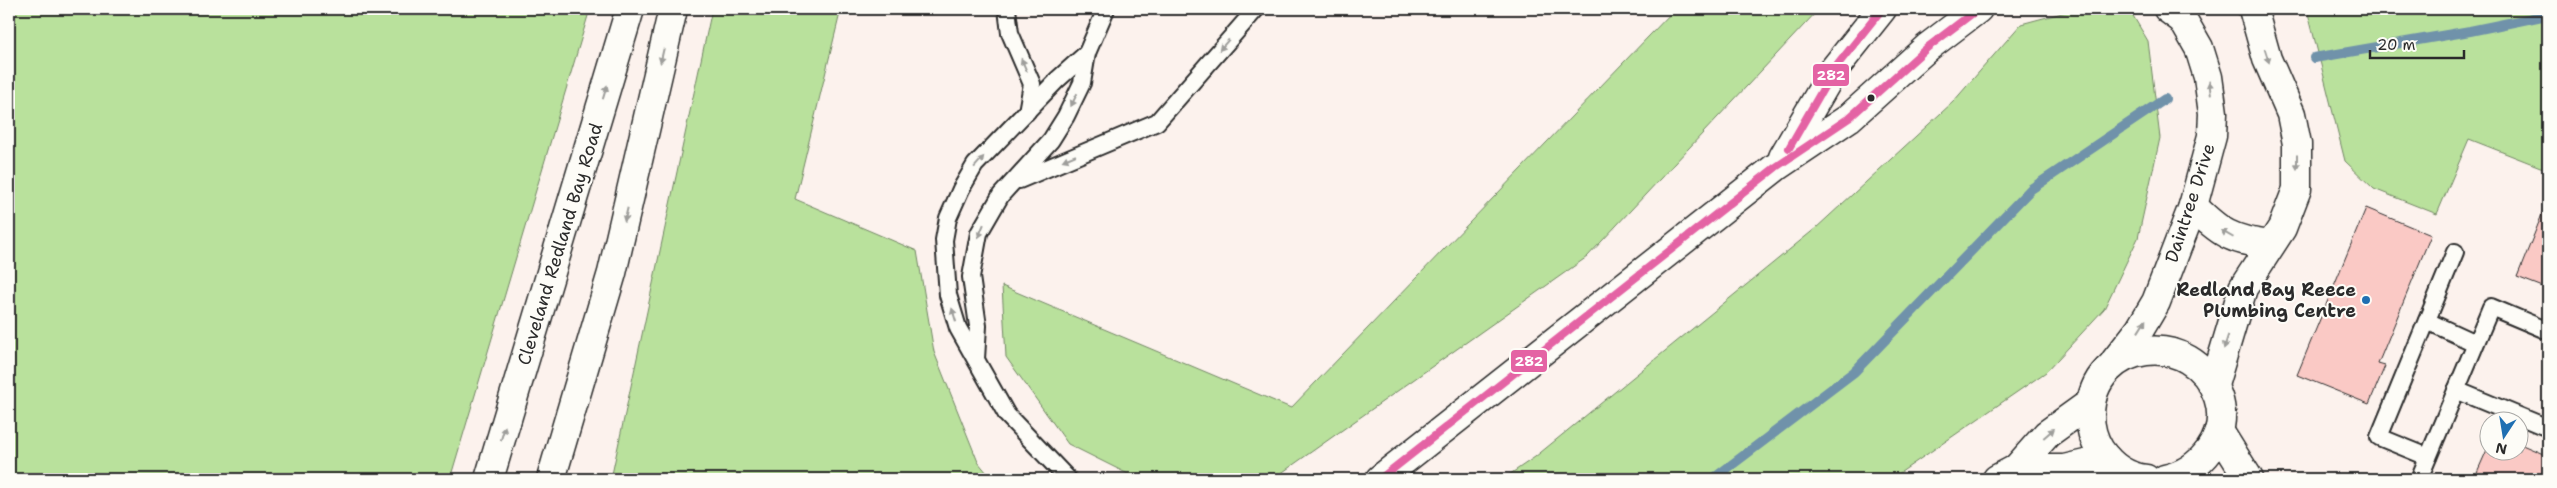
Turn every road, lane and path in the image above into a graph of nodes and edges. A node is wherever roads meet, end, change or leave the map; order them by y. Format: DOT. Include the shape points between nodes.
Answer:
graph roads {
  1 [pos="630,9"];
  2 [pos="672,9"];
  3 [pos="1007,9"];
  4 [pos="1106,9"];
  5 [pos="1256,9"];
  6 [pos="1882,9"];
  7 [pos="1978,9"];
  8 [pos="2168,9"];
  9 [pos="2253,9"];
  10 [pos="1086,53"];
  11 [pos="1027,112"];
  12 [pos="1776,167"];
  13 [pos="1013,182"];
  14 [pos="2193,206"];
  15 [pos="2269,245"];
  16 [pos="2456,252"];
  17 [pos="612,274"];
  18 [pos="2427,321"];
  19 [pos="2548,331"];
  20 [pos="2475,343"];
  21 [pos="976,359"];
  22 [pos="2113,364"];
  23 [pos="2214,385"];
  24 [pos="2456,390"];
  25 [pos="2090,403"];
  26 [pos="2548,428"];
  27 [pos="2219,431"];
  28 [pos="2428,457"];
  29 [pos="2107,459"];
  30 [pos="2006,474"];
  31 [pos="2175,478"];
  32 [pos="489,479"];
  33 [pos="551,479"];
  34 [pos="569,479"];
  35 [pos="1068,479"];
  36 [pos="1380,479"];
  37 [pos="2146,479"];
  38 [pos="2249,479"];
  39 [pos="2419,479"];
  32 -- 1 [label="main road, Cleveland Redland Bay Road, one-way"];
  2 -- 17 [label="main road, one-way"];
  11 -- 3 [label="lane, one-way" via="1032,84 1010,33"];
  4 -- 10 [label="lane"];
  5 -- 13 [label="lane, one-way" via="1156,122"];
  6 -- 12 [label="main road" via="1835,68"];
  7 -- 12 [label="main road" via="1928,47 1849,118"];
  14 -- 8 [label="main road, Daintree Drive, one-way" via="2212,136 2213,113 2208,77 2199,48 2183,20"];
  9 -- 15 [label="main road, one-way" via="2267,59 2291,114 2297,144 2297,190 2282,228"];
  10 -- 11 [label="lane"];
  10 -- 13 [label="lane, one-way" via="1082,83 1066,116 1051,140"];
  21 -- 11 [label="lane, one-way" via="958,328 948,295 944,240 948,218 975,165"];
  12 -- 36 [label="main road"];
  13 -- 21 [label="lane, one-way" via="988,215 979,233 974,255 971,278 978,326"];
  15 -- 14 [label="main road, one-way" via="2239,241 2213,226"];
  22 -- 14 [label="main road, Daintree Drive, one-way" via="2156,302"];
  15 -- 23 [label="main road, one-way" via="2243,288"];
  16 -- 18 [label="lane"];
  17 -- 33 [label="main road"];
  17 -- 34 [label="main road"];
  18 -- 20 [label="lane"];
  18 -- 28 [label="lane" via="2379,437"];
  19 -- 20 [label="lane" via="2490,307"];
  20 -- 24 [label="lane"];
  21 -- 35 [label="lane" via="1007,415"];
  22 -- 23 [label="main road" via="2130,354 2168,351 2186,357"];
  22 -- 25 [label="main road, Daintree Drive" via="2098,382"];
  23 -- 27 [label="main road" via="2221,416"];
  24 -- 26 [label="lane"];
  24 -- 28 [label="lane"];
  25 -- 29 [label="main road" via="2090,423 2095,442"];
  30 -- 25 [label="main road, one-way" via="2047,434"];
  27 -- 31 [label="main road" via="2197,466"];
  27 -- 38 [label="main road"];
  28 -- 39 [label="lane"];
  29 -- 30 [label="main road" via="2064,469"];
  29 -- 37 [label="main road" via="2122,472"];
}
